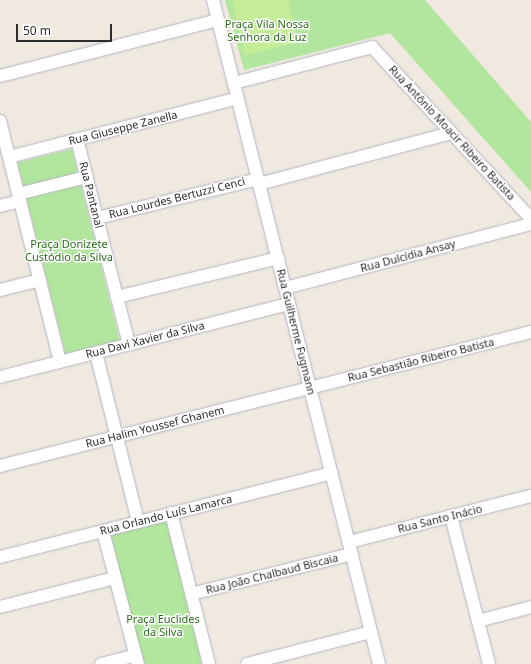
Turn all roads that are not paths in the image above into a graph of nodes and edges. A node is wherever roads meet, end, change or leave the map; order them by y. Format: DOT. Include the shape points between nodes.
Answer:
graph roads {
  1 [pos="213,0"];
  2 [pos="218,20"];
  3 [pos="0,76"];
  4 [pos="234,82"];
  5 [pos="238,98"];
  6 [pos="0,123"];
  7 [pos="452,133"];
  8 [pos="77,140"];
  9 [pos="9,157"];
  10 [pos="86,177"];
  11 [pos="259,181"];
  12 [pos="19,197"];
  13 [pos="0,206"];
  14 [pos="97,218"];
  15 [pos="531,219"];
  16 [pos="531,224"];
  17 [pos="278,258"];
  18 [pos="40,280"];
  19 [pos="285,288"];
  20 [pos="0,290"];
  21 [pos="117,297"];
  22 [pos="289,304"];
  23 [pos="531,332"];
  24 [pos="129,344"];
  25 [pos="96,353"];
  26 [pos="60,362"];
  27 [pos="0,377"];
  28 [pos="310,388"];
  29 [pos="117,437"];
  30 [pos="0,466"];
  31 [pos="332,473"];
  32 [pos="531,496"];
  33 [pos="171,514"];
  34 [pos="451,516"];
  35 [pos="138,522"];
  36 [pos="103,531"];
  37 [pos="349,542"];
  38 [pos="352,554"];
  39 [pos="0,557"];
  40 [pos="115,578"];
  41 [pos="191,594"];
  42 [pos="0,607"];
  43 [pos="531,607"];
  44 [pos="478,620"];
  45 [pos="371,632"];
  46 [pos="136,660"];
  47 [pos="101,664"];
  48 [pos="209,664"];
  49 [pos="247,664"];
  50 [pos="379,664"];
  51 [pos="489,664"];
  1 -- 2 [label="street, Rua Guilherme Fugmann"];
  2 -- 3 [label="street"];
  2 -- 4 [label="street, Rua Guilherme Fugmann"];
  4 -- 5 [label="street, Rua Guilherme Fugmann"];
  4 -- 7 [label="street, Rua Antônio Moacir Ribeiro Batista" via="372,47"];
  5 -- 8 [label="street, Rua Giuseppe Zanella"];
  5 -- 11 [label="street, Rua Guilherme Fugmann"];
  6 -- 9 [label="street"];
  7 -- 11 [label="street, Rua Lourdes Bertuzzi Cenci"];
  7 -- 15 [label="street, Rua Antônio Moacir Ribeiro Batista"];
  8 -- 9 [label="street, Rua Giuseppe Zanella"];
  8 -- 10 [label="street, Rua Pantanal"];
  9 -- 12 [label="street"];
  10 -- 12 [label="street"];
  10 -- 14 [label="street, Rua Pantanal"];
  11 -- 14 [label="street, Rua Lourdes Bertuzzi Cenci"];
  11 -- 17 [label="street, Rua Guilherme Fugmann"];
  12 -- 13 [label="street"];
  12 -- 18 [label="street"];
  14 -- 21 [label="street, Rua Pantanal"];
  16 -- 19 [label="street, Rua Dulcídia Ansay"];
  17 -- 19 [label="street, Rua Guilherme Fugmann"];
  17 -- 21 [label="street"];
  18 -- 20 [label="street"];
  18 -- 26 [label="street"];
  19 -- 22 [label="street, Rua Guilherme Fugmann"];
  21 -- 24 [label="street, Rua Pantanal"];
  22 -- 24 [label="street, Rua Davi Xavier da Silva"];
  22 -- 28 [label="street, Rua Guilherme Fugmann"];
  23 -- 28 [label="street, Rua Sebastião Ribeiro Batista"];
  24 -- 25 [label="street, Rua Davi Xavier da Silva"];
  25 -- 26 [label="street, Rua Davi Xavier da Silva"];
  25 -- 29 [label="street"];
  26 -- 27 [label="street, Rua Davi Xavier da Silva"];
  28 -- 29 [label="street, Rua Halim Youssef Ghanem"];
  28 -- 31 [label="street, Rua Guilherme Fugmann"];
  29 -- 30 [label="street, Rua Halim Youssef Ghanem"];
  29 -- 35 [label="street"];
  31 -- 33 [label="street, Rua Orlando Luís Lamarca"];
  31 -- 37 [label="street, Rua Guilherme Fugmann"];
  32 -- 34 [label="street, Rua Santo Inácio"];
  33 -- 35 [label="street, Rua Orlando Luís Lamarca"];
  33 -- 41 [label="street"];
  34 -- 37 [label="street, Rua Santo Inácio"];
  34 -- 44 [label="street"];
  35 -- 36 [label="street, Rua Orlando Luís Lamarca"];
  36 -- 39 [label="street, Rua Orlando Luís Lamarca"];
  36 -- 40 [label="street"];
  37 -- 38 [label="street, Rua Guilherme Fugmann"];
  38 -- 41 [label="street, Rua João Chalbaud Biscaia"];
  38 -- 45 [label="street, Rua Guilherme Fugmann"];
  40 -- 42 [label="street"];
  40 -- 46 [label="street"];
  41 -- 48 [label="street"];
  43 -- 44 [label="street"];
  44 -- 51 [label="street"];
  45 -- 49 [label="street"];
  45 -- 50 [label="street, Rua Guilherme Fugmann"];
  46 -- 47 [label="street"];
}
